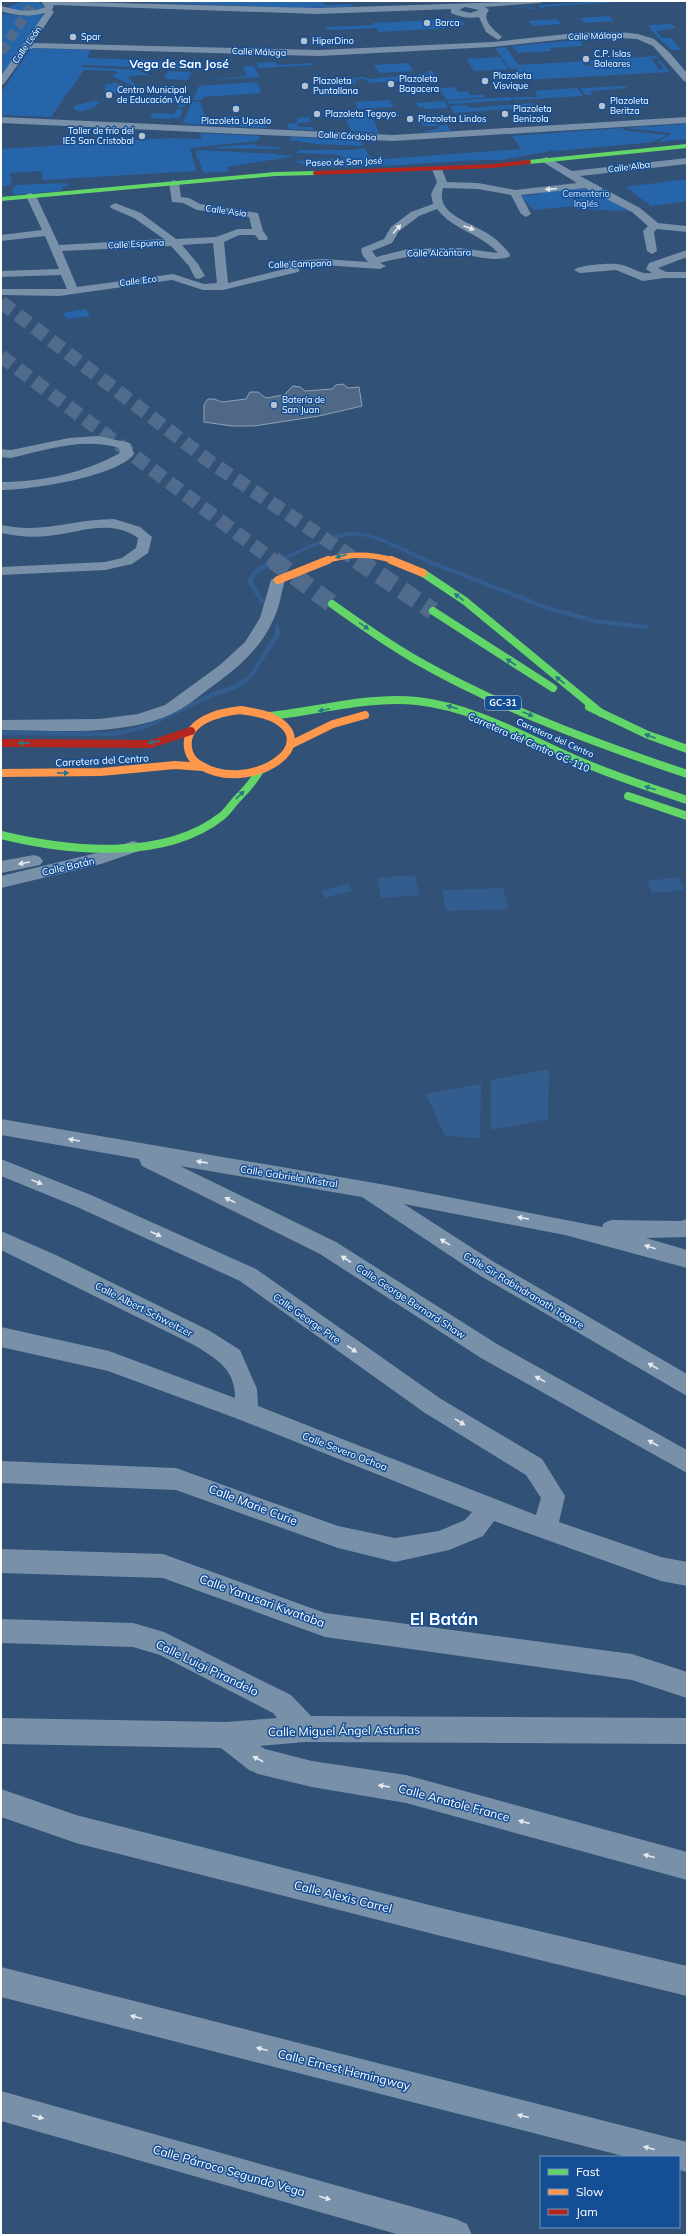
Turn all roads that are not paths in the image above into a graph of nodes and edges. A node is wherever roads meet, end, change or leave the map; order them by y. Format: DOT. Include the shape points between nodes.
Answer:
graph roads {
  1 [pos="10,1"];
  2 [pos="540,1"];
  3 [pos="46,3"];
  4 [pos="514,3"];
  5 [pos="471,5"];
  6 [pos="2,8"];
  7 [pos="458,10"];
  8 [pos="484,12"];
  9 [pos="472,23"];
  10 [pos="33,36"];
  11 [pos="496,41"];
  12 [pos="25,47"];
  13 [pos="687,79"];
  14 [pos="1,82"];
  15 [pos="3,120"];
  16 [pos="687,120"];
  17 [pos="687,146"];
  18 [pos="547,160"];
  19 [pos="687,161"];
  20 [pos="437,169"];
  21 [pos="572,174"];
  22 [pos="174,183"];
  23 [pos="439,185"];
  24 [pos="588,185"];
  25 [pos="112,188"];
  26 [pos="515,193"];
  27 [pos="31,196"];
  28 [pos="1,199"];
  29 [pos="439,206"];
  30 [pos="526,214"];
  31 [pos="655,226"];
  32 [pos="47,228"];
  33 [pos="687,229"];
  34 [pos="1,230"];
  35 [pos="1,238"];
  36 [pos="218,240"];
  37 [pos="172,242"];
  38 [pos="55,248"];
  39 [pos="652,251"];
  40 [pos="687,253"];
  41 [pos="377,263"];
  42 [pos="294,270"];
  43 [pos="580,270"];
  44 [pos="64,272"];
  45 [pos="1,274"];
  46 [pos="221,274"];
  47 [pos="664,275"];
  48 [pos="687,275"];
  49 [pos="199,276"];
  50 [pos="173,277"];
  51 [pos="223,287"];
  52 [pos="73,290"];
  53 [pos="1,292"];
  54 [pos="1,453"];
  55 [pos="1,486"];
  56 [pos="1,529"];
  57 [pos="1,571"];
  58 [pos="278,580"];
  59 [pos="332,604"];
  60 [pos="433,611"];
  61 [pos="376,713"];
  62 [pos="601,713"];
  63 [pos="270,716"];
  64 [pos="1,725"];
  65 [pos="191,730"];
  66 [pos="1,743"];
  67 [pos="292,744"];
  68 [pos="687,749"];
  69 [pos="203,767"];
  70 [pos="101,772"];
  71 [pos="217,772"];
  72 [pos="259,772"];
  73 [pos="1,773"];
  74 [pos="687,774"];
  75 [pos="165,776"];
  76 [pos="223,785"];
  77 [pos="617,792"];
  78 [pos="225,797"];
  79 [pos="687,800"];
  80 [pos="687,816"];
  81 [pos="220,817"];
  82 [pos="1,836"];
  83 [pos="133,847"];
  84 [pos="89,849"];
  85 [pos="1,867"];
  86 [pos="1,882"];
  87 [pos="1,1127"];
  88 [pos="130,1151"];
  89 [pos="1,1167"];
  90 [pos="365,1188"];
  91 [pos="576,1228"];
  92 [pos="687,1228"];
  93 [pos="1,1240"];
  94 [pos="687,1259"];
  95 [pos="1,1338"];
  96 [pos="687,1386"];
  97 [pos="246,1412"];
  98 [pos="687,1462"];
  99 [pos="1,1472"];
  100 [pos="489,1508"];
  101 [pos="539,1527"];
  102 [pos="1,1561"];
  103 [pos="687,1574"];
  104 [pos="1,1631"];
  105 [pos="687,1685"];
  106 [pos="305,1729"];
  107 [pos="1,1731"];
  108 [pos="687,1731"];
  109 [pos="226,1735"];
  110 [pos="1,1803"];
  111 [pos="687,1866"];
  112 [pos="687,1981"];
  113 [pos="1,1982"];
  114 [pos="1,2106"];
  115 [pos="687,2157"];
  116 [pos="456,2235"];
  1 -- 6 [label="street"];
  2 -- 4 [label="street"];
  3 -- 6 [label="street" via="26,14 12,13"];
  3 -- 7 [label="street" via="69,8 319,15"];
  3 -- 10 [label="street, Calle León" via="50,12"];
  4 -- 5 [label="street"];
  4 -- 8 [label="street"];
  5 -- 7 [label="street"];
  5 -- 8 [label="street" via="484,8"];
  7 -- 8 [label="street" via="471,15"];
  7 -- 9 [label="street"];
  8 -- 11 [label="street" via="484,23"];
  10 -- 11 [label="street, Calle Málaga" via="37,39 96,42 319,48 448,43 479,37 482,43"];
  10 -- 12 [label="street, Calle León"];
  11 -- 12 [label="street, Calle Málaga" via="320,53 35,45"];
  11 -- 13 [label="street, Calle Málaga" via="613,35 645,38 654,43"];
  12 -- 14 [label="street, Calle León"];
  15 -- 16 [label="street, Calle Córdoba" via="393,138"];
  17 -- 18 [label="main road, Paseo de San José"];
  18 -- 20 [label="main road, Paseo de San José"];
  18 -- 21 [label="street"];
  19 -- 21 [label="street, Calle Alba"];
  20 -- 22 [label="main road, Paseo de San José" via="274,174"];
  20 -- 23 [label="street" via="442,182"];
  21 -- 24 [label="street"];
  22 -- 25 [label="main road, Paseo de San José"];
  22 -- 36 [label="street, Calle Asia" via="176,200 185,200 197,207 254,215 260,235 238,232"];
  23 -- 26 [label="street" via="478,186"];
  23 -- 29 [label="street" via="435,199"];
  24 -- 26 [label="street, one-way"];
  24 -- 31 [label="street" via="636,210"];
  25 -- 27 [label="main road, Paseo de San José"];
  25 -- 37 [label="street" via="114,211 124,208 139,216"];
  26 -- 30 [label="street"];
  27 -- 28 [label="main road, Paseo de San José"];
  27 -- 32 [label="street"];
  41 -- 29 [label="street, one-way" via="368,256 366,250 388,241 395,229 415,214"];
  29 -- 41 [label="street, Calle Alcántara, one-way" via="461,225 476,231 505,255 496,257 459,251 408,252"];
  31 -- 33 [label="street"];
  31 -- 39 [label="street" via="648,230"];
  32 -- 34 [label="street"];
  32 -- 35 [label="street"];
  32 -- 38 [label="street"];
  36 -- 37 [label="street, Calle Espuma"];
  36 -- 46 [label="street"];
  37 -- 38 [label="street, Calle Espuma"];
  37 -- 49 [label="street" via="194,262"];
  38 -- 44 [label="street"];
  40 -- 47 [label="street" via="653,265 652,269"];
  41 -- 46 [label="street, Calle Campana" via="323,262 287,266 272,264"];
  42 -- 51 [label="street, Calle Eco"];
  43 -- 47 [label="street" via="617,267 643,278"];
  44 -- 45 [label="street"];
  44 -- 52 [label="street"];
  46 -- 49 [label="street, Calle Campana"];
  46 -- 51 [label="street"];
  47 -- 48 [label="street"];
  49 -- 50 [label="street, Calle Campana"];
  50 -- 51 [label="street, Calle Eco" via="203,287"];
  50 -- 52 [label="street, Calle Eco"];
  52 -- 53 [label="street, Calle Eco" via="58,293"];
  54 -- 55 [label="street" via="11,454 90,440 112,440 125,446 127,454 115,463 42,484"];
  56 -- 57 [label="street" via="20,533 56,532 92,523 115,523 136,529 145,537 143,550 127,561 105,566"];
  62 -- 58 [label="main road, one-way" via="458,596 400,562 365,553 349,553 326,559"];
  58 -- 64 [label="street" via="267,618 252,644 225,669 181,701 158,713 118,722 63,726"];
  59 -- 74 [label="main road, GC-31, one-way" via="383,639 502,703 631,755"];
  62 -- 60 [label="main road, one-way" via="540,681"];
  61 -- 67 [label="main road" via="333,724"];
  68 -- 62 [label="main road, one-way" via="648,735"];
  63 -- 65 [label="main road" via="241,710 226,712 199,722"];
  63 -- 67 [label="main road" via="287,728"];
  79 -- 63 [label="main road, Carretera del Centro, one-way" via="633,783 490,720 442,704 392,699 296,715"];
  65 -- 66 [label="main road, one-way" via="151,744"];
  65 -- 69 [label="main road" via="187,740 188,750 193,759"];
  67 -- 72 [label="main road" via="287,755 276,765"];
  69 -- 70 [label="main road, Carretera del Centro" via="175,765"];
  69 -- 71 [label="main road"];
  73 -- 70 [label="main road, Carretera del Centro, one-way"];
  70 -- 75 [label="main road" via="123,776"];
  71 -- 72 [label="main road" via="238,775"];
  71 -- 76 [label="main road"];
  81 -- 72 [label="main road, one-way" via="255,781"];
  77 -- 80 [label="main road"];
  78 -- 81 [label="main road"];
  81 -- 83 [label="main road" via="195,830"];
  82 -- 84 [label="main road" via="46,847"];
  83 -- 84 [label="main road"];
  83 -- 86 [label="street, Calle Batán" via="101,858"];
  84 -- 85 [label="street, Calle Batán, one-way"];
  88 -- 87 [label="street, Calle Gabriela Mistral, one-way"];
  90 -- 88 [label="street, Calle Gabriela Mistral, one-way"];
  98 -- 88 [label="street, Calle George Bernard Shaw, one-way" via="489,1350 328,1248"];
  89 -- 101 [label="street, Calle George Pire, one-way" via="84,1201 248,1275 298,1313 433,1406 534,1468 553,1496 547,1522"];
  91 -- 90 [label="street, Calle Gabriela Mistral, one-way"];
  96 -- 90 [label="street, Calle Sir Rabindranath Tagore, one-way" via="512,1284 404,1216"];
  91 -- 92 [label="street, Calle Gabriela Mistral"];
  94 -- 91 [label="street, Calle Gabriela Mistral, one-way" via="645,1245"];
  93 -- 97 [label="street, Calle Albert Schweitzer" via="196,1334 232,1357 246,1389"];
  95 -- 97 [label="street, Calle Severo Ochoa" via="109,1361"];
  97 -- 100 [label="street, Calle Severo Ochoa"];
  99 -- 100 [label="street, Calle Marie Curie" via="176,1479 338,1537 395,1550 440,1542 474,1528"];
  100 -- 101 [label="street, Calle Severo Ochoa"];
  101 -- 103 [label="street, Calle Severo Ochoa" via="661,1569"];
  102 -- 105 [label="street, Calle Yanusari Kwataba" via="163,1566 325,1625 632,1667"];
  104 -- 106 [label="street, Calle Luigi Pirandelo" via="133,1635 164,1644 282,1704"];
  106 -- 108 [label="street, Calle Miguel Ángel Asturias"];
  106 -- 109 [label="street, Calle Miguel Ángel Asturias"];
  107 -- 109 [label="street, Calle Miguel Ángel Asturias"];
  111 -- 109 [label="street, Calle Anatole France, one-way" via="406,1789 312,1774 258,1760"];
  110 -- 112 [label="street, Calle Alexis Carrel" via="76,1830"];
  115 -- 113 [label="street, Calle Ernest Hemingway, one-way"];
  114 -- 116 [label="street, Calle Párroco Segundo Vega, one-way"];
}
